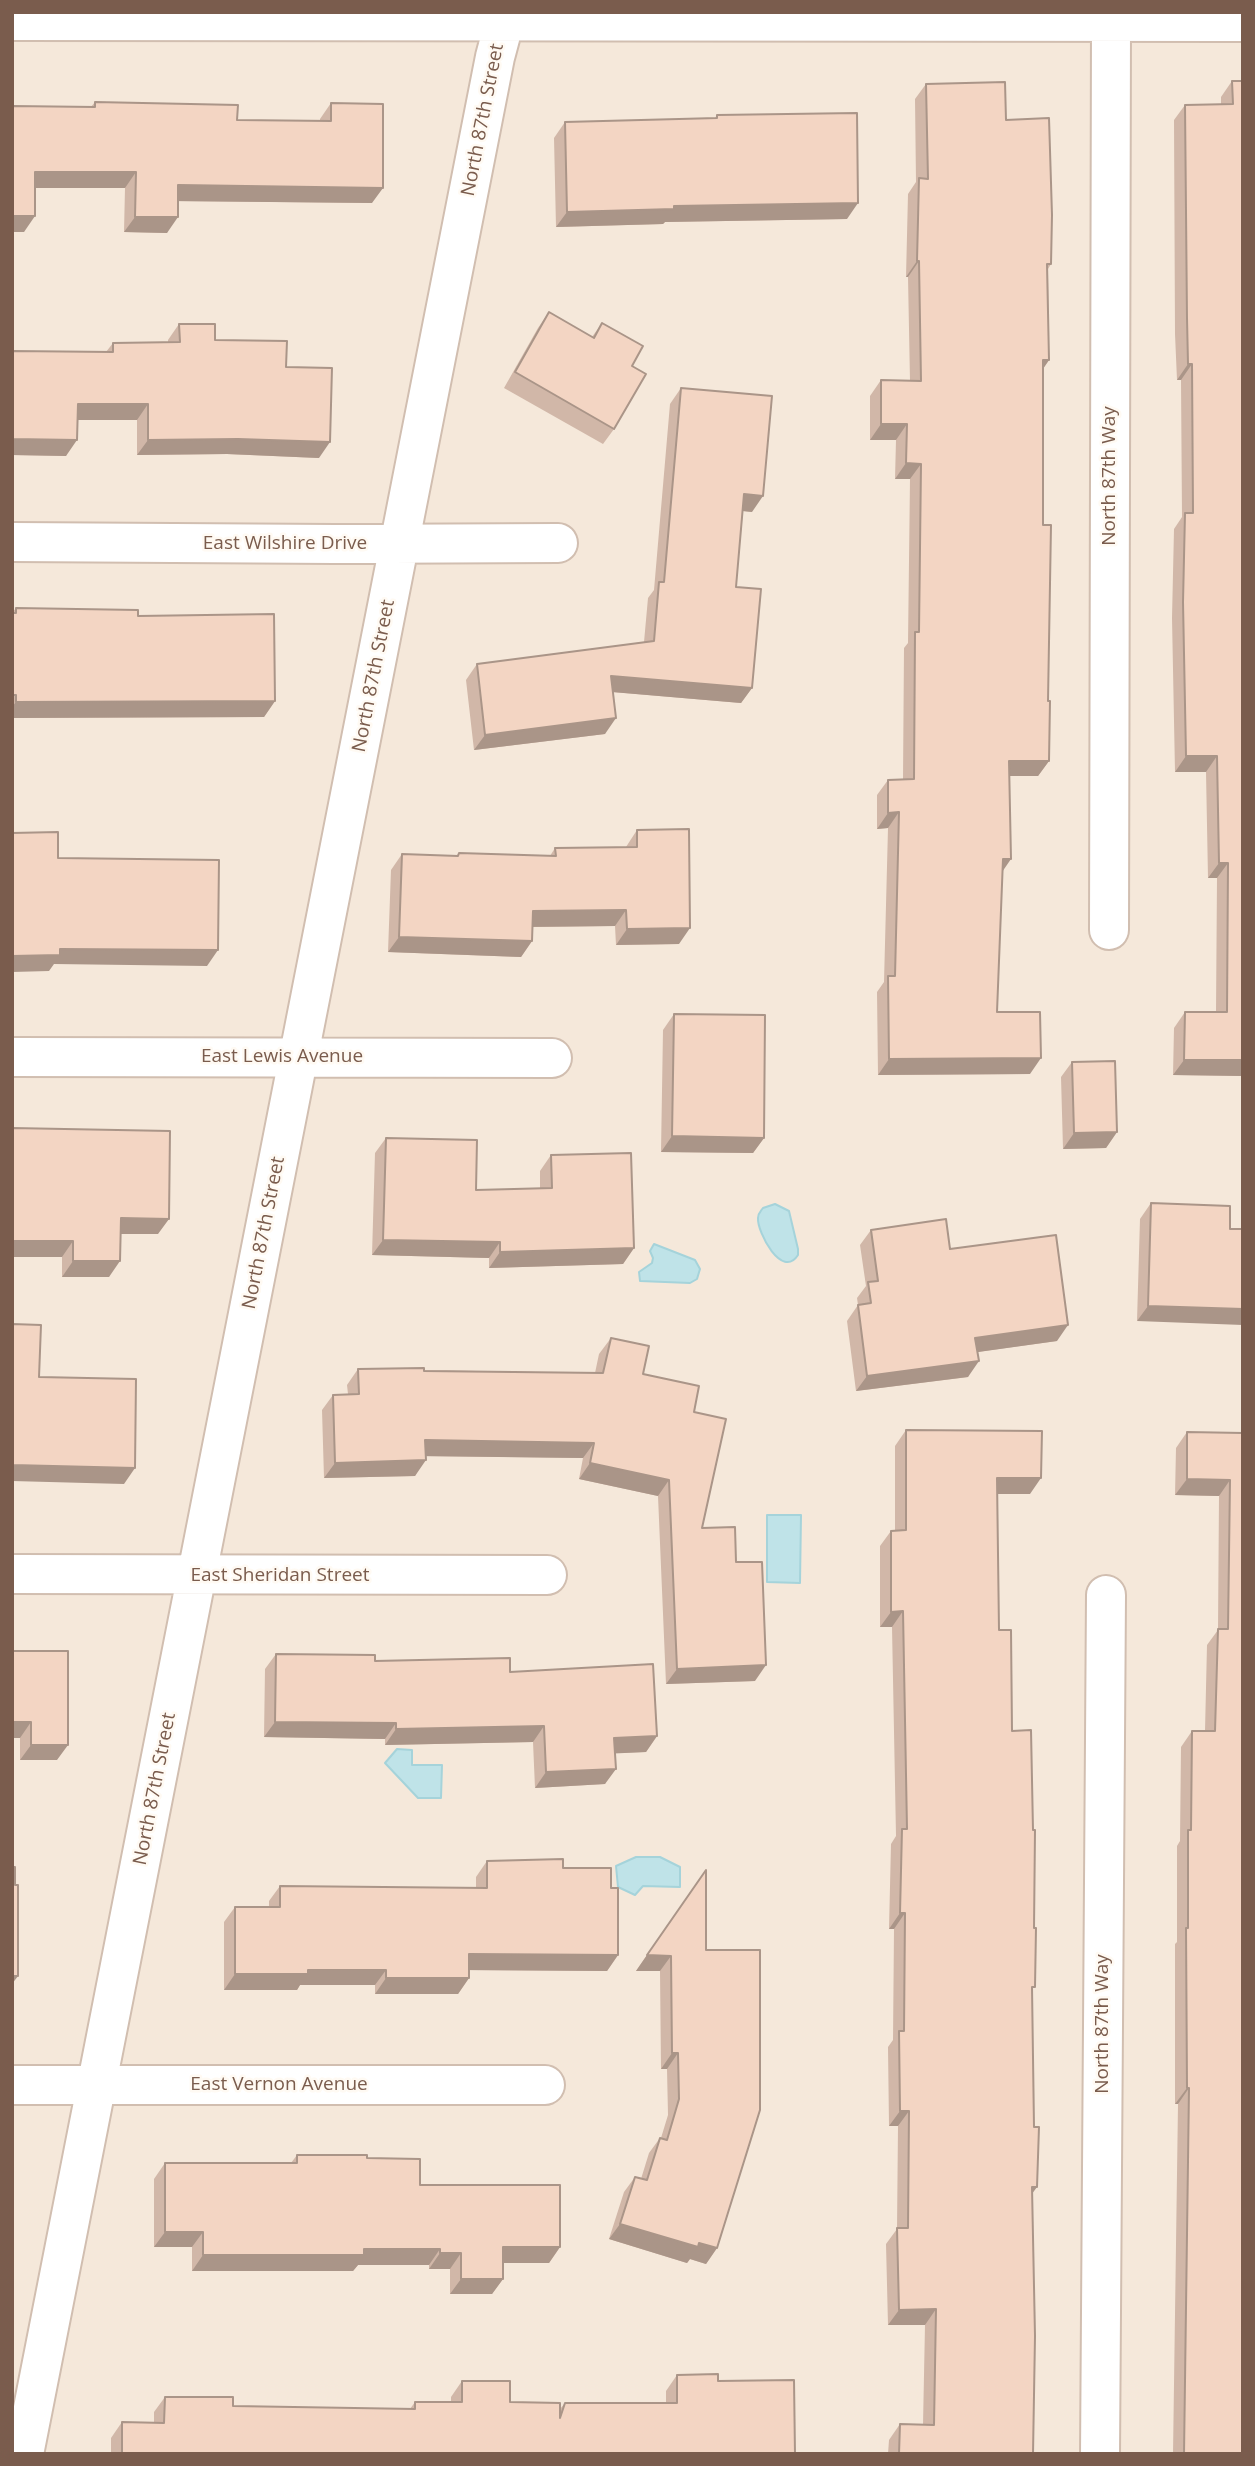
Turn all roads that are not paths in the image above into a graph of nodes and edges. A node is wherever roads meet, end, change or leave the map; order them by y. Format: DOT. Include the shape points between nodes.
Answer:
graph roads {
  1 [pos="506,17"];
  2 [pos="12,21"];
  3 [pos="1111,21"];
  4 [pos="1243,22"];
  5 [pos="12,542"];
  6 [pos="558,543"];
  7 [pos="401,544"];
  8 [pos="1109,930"];
  9 [pos="12,1057"];
  10 [pos="299,1057"];
  11 [pos="552,1058"];
  12 [pos="12,1574"];
  13 [pos="547,1575"];
  14 [pos="197,1576"];
  15 [pos="1106,1595"];
  16 [pos="12,2084"];
  17 [pos="96,2085"];
  18 [pos="545,2085"];
  19 [pos="24,2454"];
  20 [pos="1100,2454"];
  1 -- 2 [label="street"];
  1 -- 3 [label="street"];
  1 -- 7 [label="street, North 87th Street"];
  3 -- 4 [label="street"];
  3 -- 8 [label="street, North 87th Way"];
  5 -- 7 [label="street, East Wilshire Drive"];
  6 -- 7 [label="street, East Wilshire Drive"];
  7 -- 10 [label="street, North 87th Street"];
  9 -- 10 [label="street, East Lewis Avenue"];
  10 -- 11 [label="street, East Lewis Avenue"];
  10 -- 14 [label="street, North 87th Street"];
  12 -- 14 [label="street, East Sheridan Street"];
  13 -- 14 [label="street, East Sheridan Street"];
  14 -- 17 [label="street, North 87th Street"];
  15 -- 20 [label="street, North 87th Way"];
  16 -- 17 [label="street, East Vernon Avenue"];
  17 -- 18 [label="street, East Vernon Avenue"];
  17 -- 19 [label="street, North 87th Street"];
}
